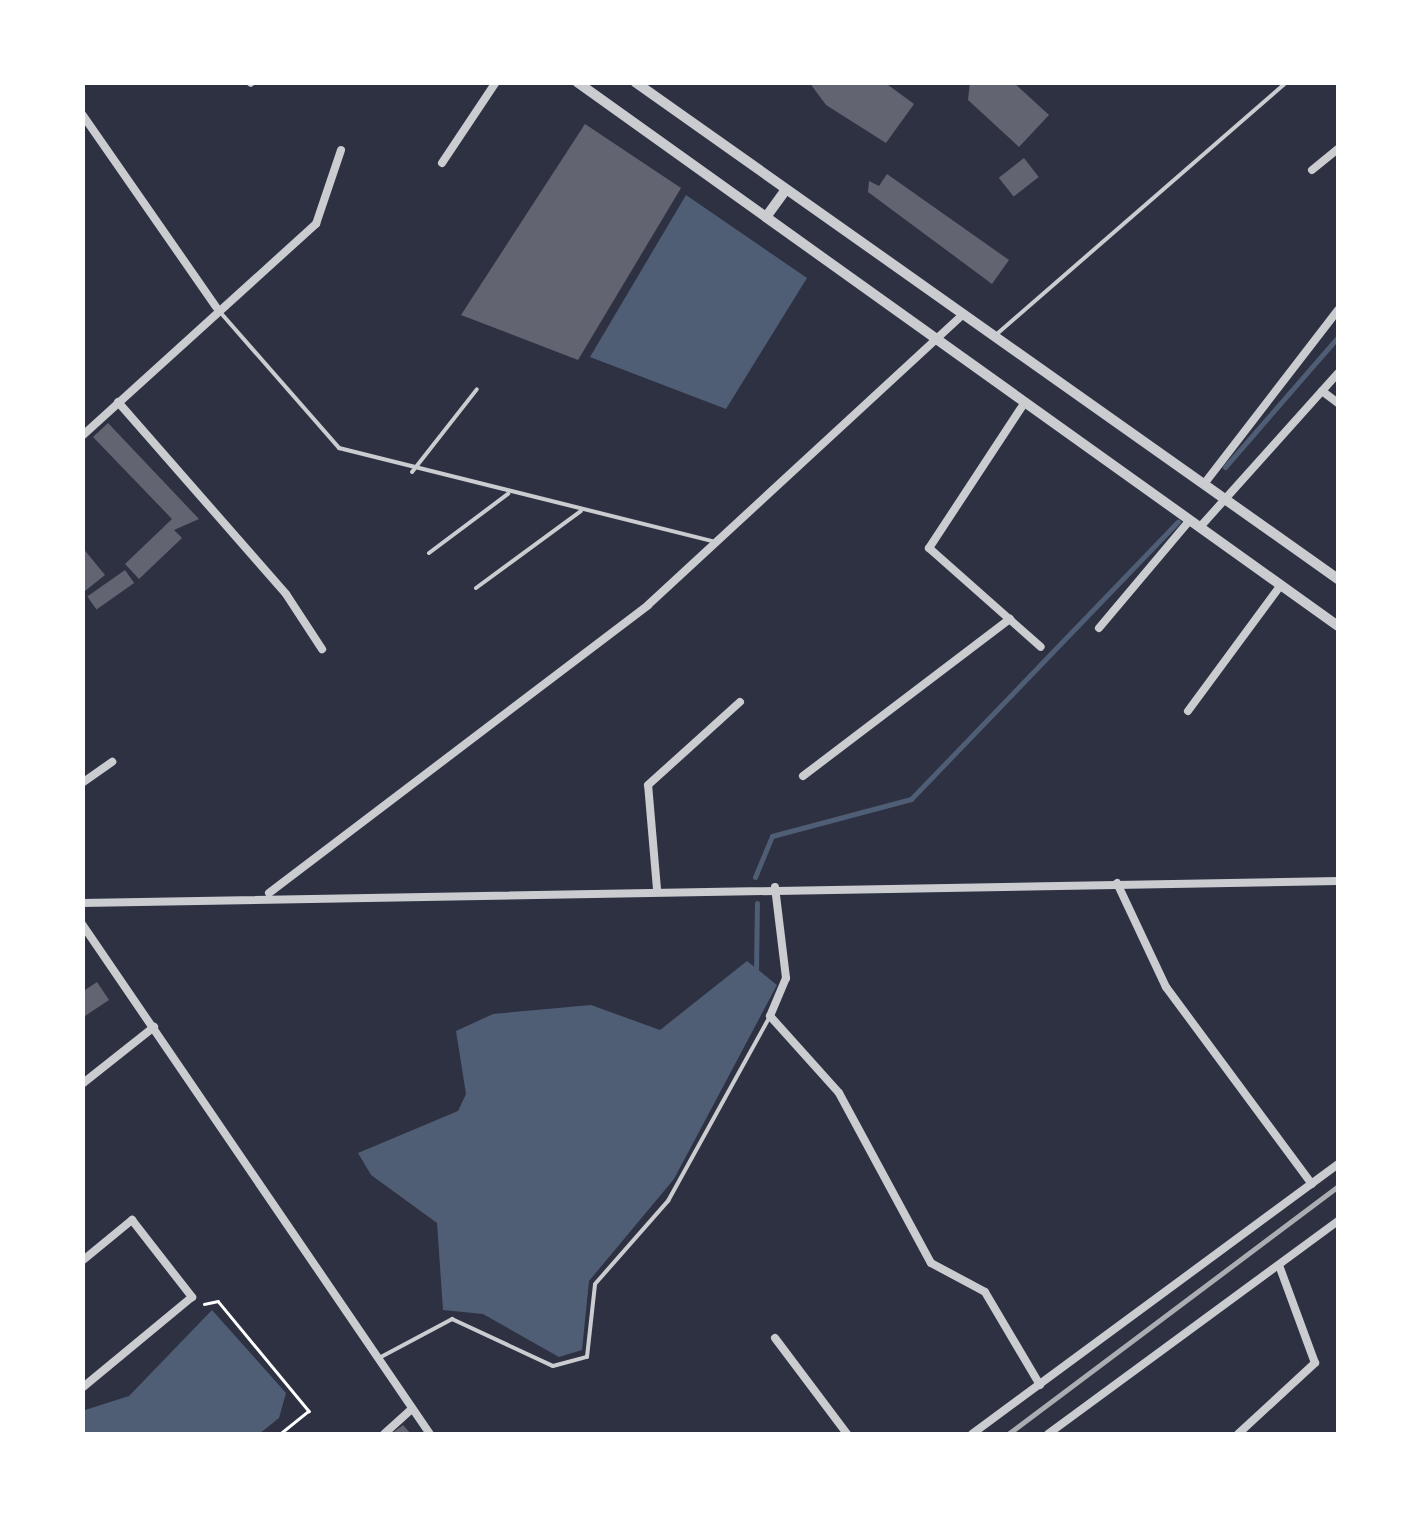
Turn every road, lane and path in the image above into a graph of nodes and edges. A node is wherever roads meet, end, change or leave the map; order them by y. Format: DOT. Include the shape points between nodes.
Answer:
graph roads {
  1 [pos="496,82"];
  2 [pos="577,82"];
  3 [pos="636,82"];
  4 [pos="1286,82"];
  5 [pos="82,114"];
  6 [pos="1338,149"];
  7 [pos="342,150"];
  8 [pos="442,162"];
  9 [pos="1312,170"];
  10 [pos="786,189"];
  11 [pos="766,218"];
  12 [pos="216,308"];
  13 [pos="1338,310"];
  14 [pos="963,314"];
  15 [pos="994,336"];
  16 [pos="942,342"];
  17 [pos="1338,374"];
  18 [pos="476,390"];
  19 [pos="1322,391"];
  20 [pos="118,402"];
  21 [pos="1026,402"];
  22 [pos="1338,403"];
  23 [pos="82,436"];
  24 [pos="412,472"];
  25 [pos="1204,484"];
  26 [pos="508,494"];
  27 [pos="1223,498"];
  28 [pos="581,510"];
  29 [pos="1195,524"];
  30 [pos="717,542"];
  31 [pos="430,553"];
  32 [pos="1338,579"];
  33 [pos="1281,585"];
  34 [pos="476,588"];
  35 [pos="1010,620"];
  36 [pos="1338,626"];
  37 [pos="1100,628"];
  38 [pos="1041,647"];
  39 [pos="322,650"];
  40 [pos="740,702"];
  41 [pos="1188,711"];
  42 [pos="112,762"];
  43 [pos="803,776"];
  44 [pos="82,783"];
  45 [pos="1338,881"];
  46 [pos="1117,884"];
  47 [pos="774,888"];
  48 [pos="657,889"];
  49 [pos="269,893"];
  50 [pos="82,903"];
  51 [pos="82,924"];
  52 [pos="770,1016"];
  53 [pos="154,1027"];
  54 [pos="82,1084"];
  55 [pos="1338,1164"];
  56 [pos="1312,1184"];
  57 [pos="1338,1221"];
  58 [pos="82,1261"];
  59 [pos="1279,1265"];
  60 [pos="178,1309"];
  61 [pos="775,1338"];
  62 [pos="379,1358"];
  63 [pos="1040,1385"];
  64 [pos="82,1388"];
  65 [pos="412,1410"];
  66 [pos="282,1434"];
  67 [pos="384,1434"];
  68 [pos="430,1434"];
  69 [pos="847,1434"];
  70 [pos="972,1434"];
  71 [pos="1048,1434"];
  72 [pos="1238,1434"];
  1 -- 8 [label="street"];
  2 -- 11 [label="street"];
  3 -- 10 [label="street"];
  4 -- 15 [label="lane"];
  5 -- 12 [label="street"];
  6 -- 9 [label="street"];
  7 -- 12 [label="street" via="322,216"];
  10 -- 11 [label="street"];
  10 -- 14 [label="street"];
  11 -- 16 [label="street"];
  12 -- 20 [label="street"];
  12 -- 24 [label="lane" via="339,448"];
  13 -- 25 [label="street"];
  14 -- 15 [label="street"];
  14 -- 16 [label="street"];
  15 -- 25 [label="street"];
  16 -- 21 [label="street"];
  16 -- 30 [label="street"];
  17 -- 19 [label="street"];
  18 -- 24 [label="lane"];
  19 -- 22 [label="street"];
  19 -- 27 [label="street"];
  20 -- 23 [label="street"];
  20 -- 39 [label="street" via="286,594"];
  21 -- 29 [label="street"];
  21 -- 35 [label="street" via="930,548"];
  24 -- 26 [label="lane"];
  25 -- 27 [label="street"];
  26 -- 28 [label="lane"];
  26 -- 31 [label="lane"];
  27 -- 29 [label="street"];
  27 -- 32 [label="street"];
  28 -- 30 [label="lane"];
  28 -- 34 [label="lane"];
  29 -- 33 [label="street"];
  29 -- 37 [label="street"];
  30 -- 49 [label="street" via="648,606"];
  33 -- 36 [label="street"];
  33 -- 41 [label="street"];
  35 -- 38 [label="street"];
  35 -- 43 [label="street"];
  40 -- 48 [label="street" via="648,785"];
  42 -- 44 [label="street"];
  45 -- 46 [label="street"];
  46 -- 47 [label="street"];
  46 -- 56 [label="street" via="1166,987"];
  47 -- 48 [label="street"];
  47 -- 52 [label="street" via="786,978"];
  48 -- 49 [label="street"];
  49 -- 50 [label="street"];
  51 -- 53 [label="street"];
  52 -- 62 [label="lane" via="668,1201 595,1284 587,1357 553,1366 452,1319"];
  52 -- 63 [label="street" via="839,1092 931,1263 985,1292"];
  53 -- 54 [label="street"];
  53 -- 62 [label="street"];
  55 -- 56 [label="street"];
  56 -- 63 [label="street"];
  57 -- 59 [label="street"];
  58 -- 60 [label="street" via="132,1220 192,1297"];
  59 -- 71 [label="street"];
  59 -- 72 [label="street" via="1314,1364"];
  60 -- 64 [label="street"];
  60 -- 66 [label="path" via="218,1301 310,1411"];
  61 -- 69 [label="street"];
  62 -- 65 [label="street"];
  63 -- 70 [label="street"];
  65 -- 67 [label="street"];
  65 -- 68 [label="street"];
}
